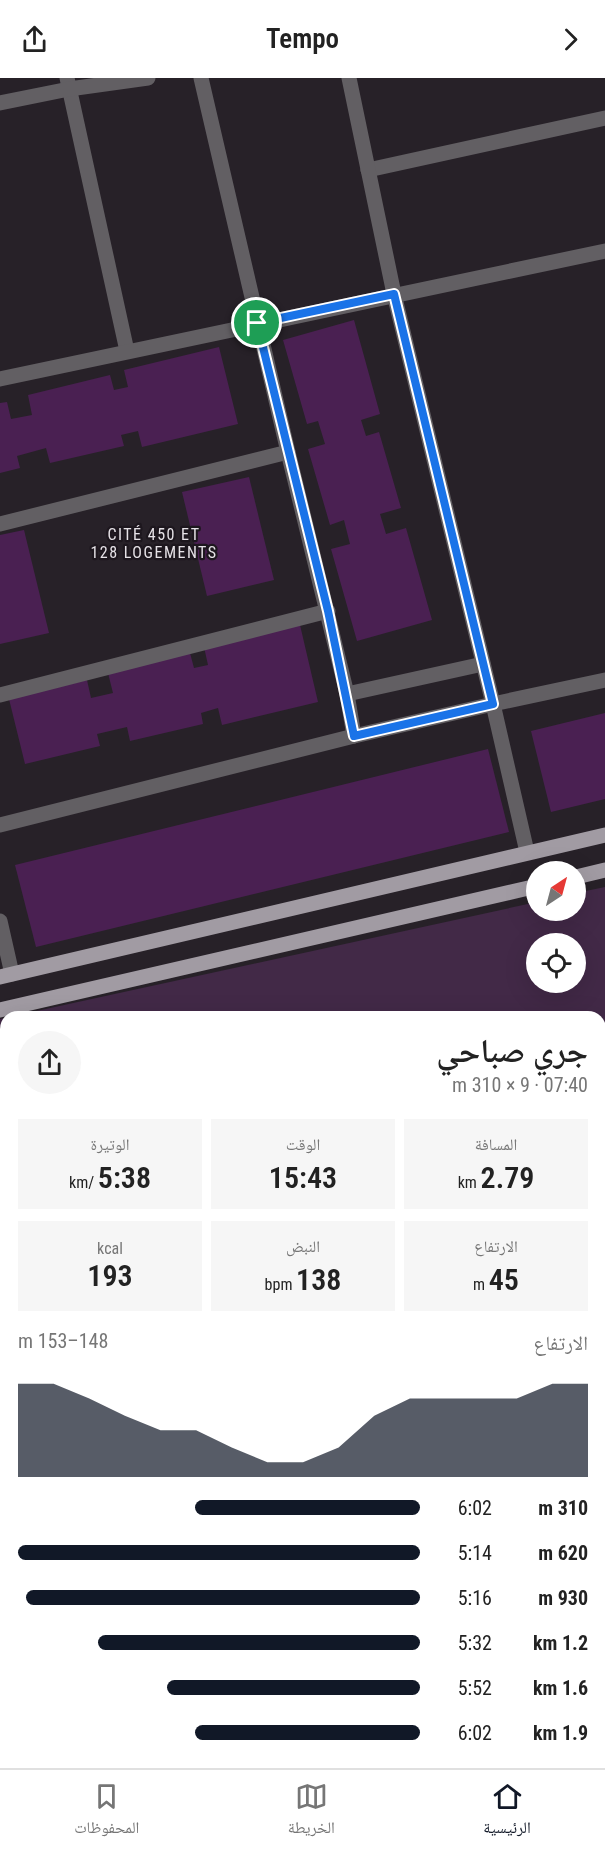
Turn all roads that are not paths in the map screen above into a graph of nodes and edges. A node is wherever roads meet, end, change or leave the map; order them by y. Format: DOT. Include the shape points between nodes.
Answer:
graph roads {
  1 [pos="148,78"];
  2 [pos="201,78"];
  3 [pos="349,78"];
  4 [pos="68,83"];
  5 [pos="0,103"];
  6 [pos="605,118"];
  7 [pos="368,170"];
  8 [pos="605,251"];
  9 [pos="394,294"];
  10 [pos="257,323"];
  11 [pos="127,351"];
  12 [pos="0,377"];
  13 [pos="288,452"];
  14 [pos="0,524"];
  15 [pos="328,611"];
  16 [pos="483,664"];
  17 [pos="605,680"];
  18 [pos="347,694"];
  19 [pos="0,695"];
  20 [pos="493,704"];
  21 [pos="354,736"];
  22 [pos="0,825"];
  23 [pos="605,835"];
  24 [pos="527,852"];
  25 [pos="605,870"];
  26 [pos="586,875"];
  27 [pos="526,889"];
  28 [pos="0,921"];
  29 [pos="6,976"];
  30 [pos="0,1010"];
  1 -- 4 [label="street"];
  2 -- 10 [label="street"];
  3 -- 7 [label="street"];
  4 -- 5 [label="street"];
  4 -- 11 [label="street"];
  6 -- 7 [label="street"];
  7 -- 9 [label="street"];
  8 -- 9 [label="street"];
  9 -- 10 [label="street"];
  9 -- 16 [label="street"];
  10 -- 11 [label="street"];
  10 -- 13 [label="street"];
  11 -- 12 [label="street"];
  13 -- 14 [label="street"];
  13 -- 15 [label="street"];
  15 -- 18 [label="street"];
  15 -- 19 [label="street"];
  16 -- 18 [label="street"];
  16 -- 20 [label="street"];
  17 -- 20 [label="street"];
  18 -- 21 [label="street"];
  20 -- 21 [label="street"];
  20 -- 24 [label="street"];
  21 -- 22 [label="street"];
  23 -- 24 [label="main road"];
  24 -- 29 [label="main road"];
  25 -- 26 [label="main road"];
  27 -- 30 [label="main road"];
  28 -- 29 [label="street"];
}
